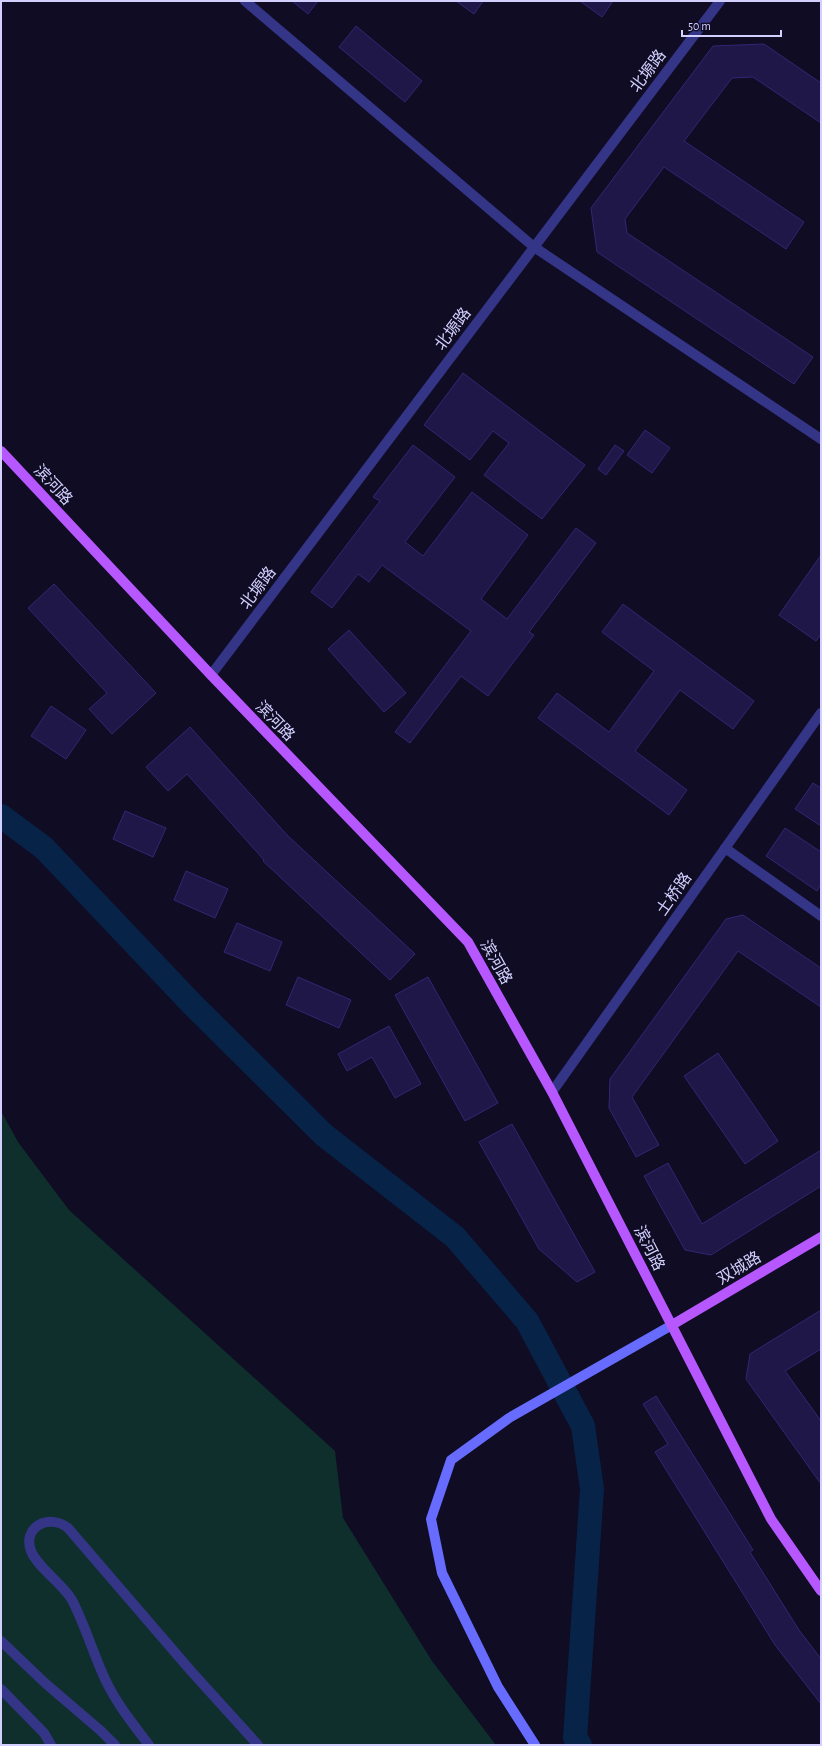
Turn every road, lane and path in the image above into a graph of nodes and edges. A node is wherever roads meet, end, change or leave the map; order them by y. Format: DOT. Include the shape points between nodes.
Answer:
graph roads {
  1 [pos="245,1"];
  2 [pos="720,1"];
  3 [pos="534,247"];
  4 [pos="821,439"];
  5 [pos="1,451"];
  6 [pos="211,676"];
  7 [pos="821,713"];
  8 [pos="725,848"];
  9 [pos="821,916"];
  10 [pos="552,1092"];
  11 [pos="821,1237"];
  12 [pos="672,1325"];
  13 [pos="821,1591"];
  14 [pos="1,1641"];
  15 [pos="1,1689"];
  16 [pos="51,1745"];
  17 [pos="115,1745"];
  18 [pos="149,1745"];
  19 [pos="258,1745"];
  20 [pos="534,1745"];
  1 -- 3 [label="street"];
  2 -- 3 [label="street, 北塬路"];
  3 -- 4 [label="street"];
  3 -- 6 [label="street, 北塬路"];
  5 -- 6 [label="main road, 滨河路"];
  6 -- 10 [label="main road, 滨河路" via="468,942"];
  7 -- 8 [label="street, 土桥路"];
  8 -- 9 [label="street"];
  8 -- 10 [label="street, 土桥路"];
  10 -- 12 [label="main road, 滨河路"];
  11 -- 12 [label="main road, 双城路"];
  12 -- 13 [label="main road, 滨河路" via="771,1519"];
  12 -- 20 [label="main road" via="509,1418 451,1460 431,1519 442,1573 498,1687"];
  14 -- 17 [label="street"];
  15 -- 16 [label="street" via="44,1733"];
  18 -- 19 [label="street" via="125,1713 106,1681 71,1599 31,1551 30,1539 40,1524 52,1521 68,1528"];
}
